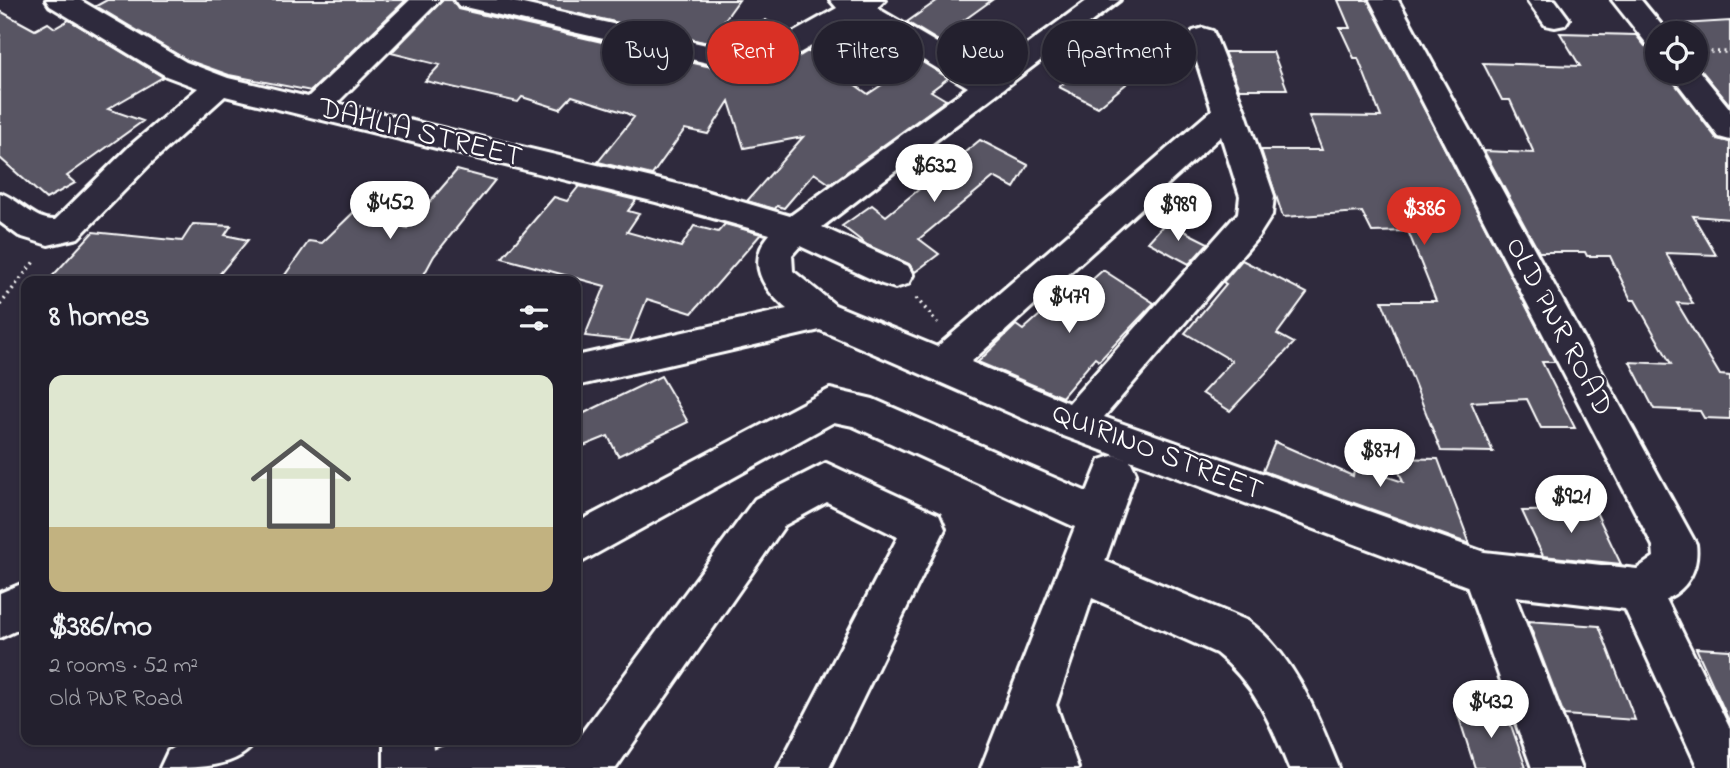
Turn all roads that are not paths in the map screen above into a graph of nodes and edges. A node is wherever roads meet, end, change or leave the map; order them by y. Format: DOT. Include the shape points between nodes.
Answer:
graph roads {
  1 [pos="60,0"];
  2 [pos="426,0"];
  3 [pos="470,0"];
  4 [pos="1106,0"];
  5 [pos="1384,0"];
  6 [pos="1626,0"];
  7 [pos="858,3"];
  8 [pos="1645,23"];
  9 [pos="1203,37"];
  10 [pos="1694,84"];
  11 [pos="219,85"];
  12 [pos="988,86"];
  13 [pos="314,108"];
  14 [pos="1230,111"];
  15 [pos="1730,130"];
  16 [pos="0,205"];
  17 [pos="797,228"];
  18 [pos="895,275"];
  19 [pos="822,316"];
  20 [pos="950,356"];
  21 [pos="581,371"];
  22 [pos="1074,423"];
  23 [pos="1115,473"];
  24 [pos="1100,518"];
  25 [pos="581,542"];
  26 [pos="1081,572"];
  27 [pos="1484,572"];
  28 [pos="1639,590"];
  29 [pos="21,606"];
  30 [pos="0,616"];
  31 [pos="1032,705"];
  32 [pos="224,745"];
  33 [pos="408,745"];
  34 [pos="185,768"];
  35 [pos="409,768"];
  36 [pos="449,768"];
  37 [pos="568,768"];
  38 [pos="586,768"];
  39 [pos="803,768"];
  40 [pos="1006,768"];
  41 [pos="1053,768"];
  42 [pos="1314,768"];
  43 [pos="1557,768"];
  44 [pos="1723,768"];
  1 -- 11 [label="street, DAHLIA STREET" via="176,69"];
  2 -- 13 [label="street"];
  3 -- 7 [label="street" via="747,63 772,57"];
  4 -- 12 [label="street"];
  5 -- 28 [label="street, OLD PNR ROAD" via="1674,544 1672,569 1663,579"];
  6 -- 8 [label="street"];
  7 -- 12 [label="street"];
  9 -- 14 [label="street"];
  10 -- 15 [label="street"];
  11 -- 13 [label="street, DAHLIA STREET"];
  11 -- 16 [label="street" via="142,153 74,223 55,234 37,231"];
  12 -- 17 [label="street"];
  13 -- 17 [label="street, DAHLIA STREET"];
  14 -- 20 [label="street"];
  14 -- 22 [label="street" via="1257,196 1255,215"];
  17 -- 18 [label="street, DAHLIA STREET"];
  17 -- 19 [label="street, QUIRINO STREET" via="775,252 772,264 776,276"];
  19 -- 20 [label="street, QUIRINO STREET"];
  19 -- 21 [label="street"];
  20 -- 22 [label="street, QUIRINO STREET"];
  22 -- 27 [label="street, QUIRINO STREET"];
  23 -- 24 [label="street"];
  24 -- 25 [label="street" via="859,411 830,405"];
  24 -- 26 [label="street"];
  26 -- 31 [label="street"];
  26 -- 42 [label="street" via="1250,648 1274,683"];
  27 -- 28 [label="street, QUIRINO STREET"];
  27 -- 43 [label="street"];
  28 -- 44 [label="street"];
  29 -- 30 [label="street"];
  31 -- 40 [label="street"];
  31 -- 41 [label="street"];
  32 -- 34 [label="street"];
  33 -- 35 [label="street"];
  36 -- 37 [label="street" via="538,751"];
  38 -- 39 [label="street" via="770,512 825,481 924,529"];
}
